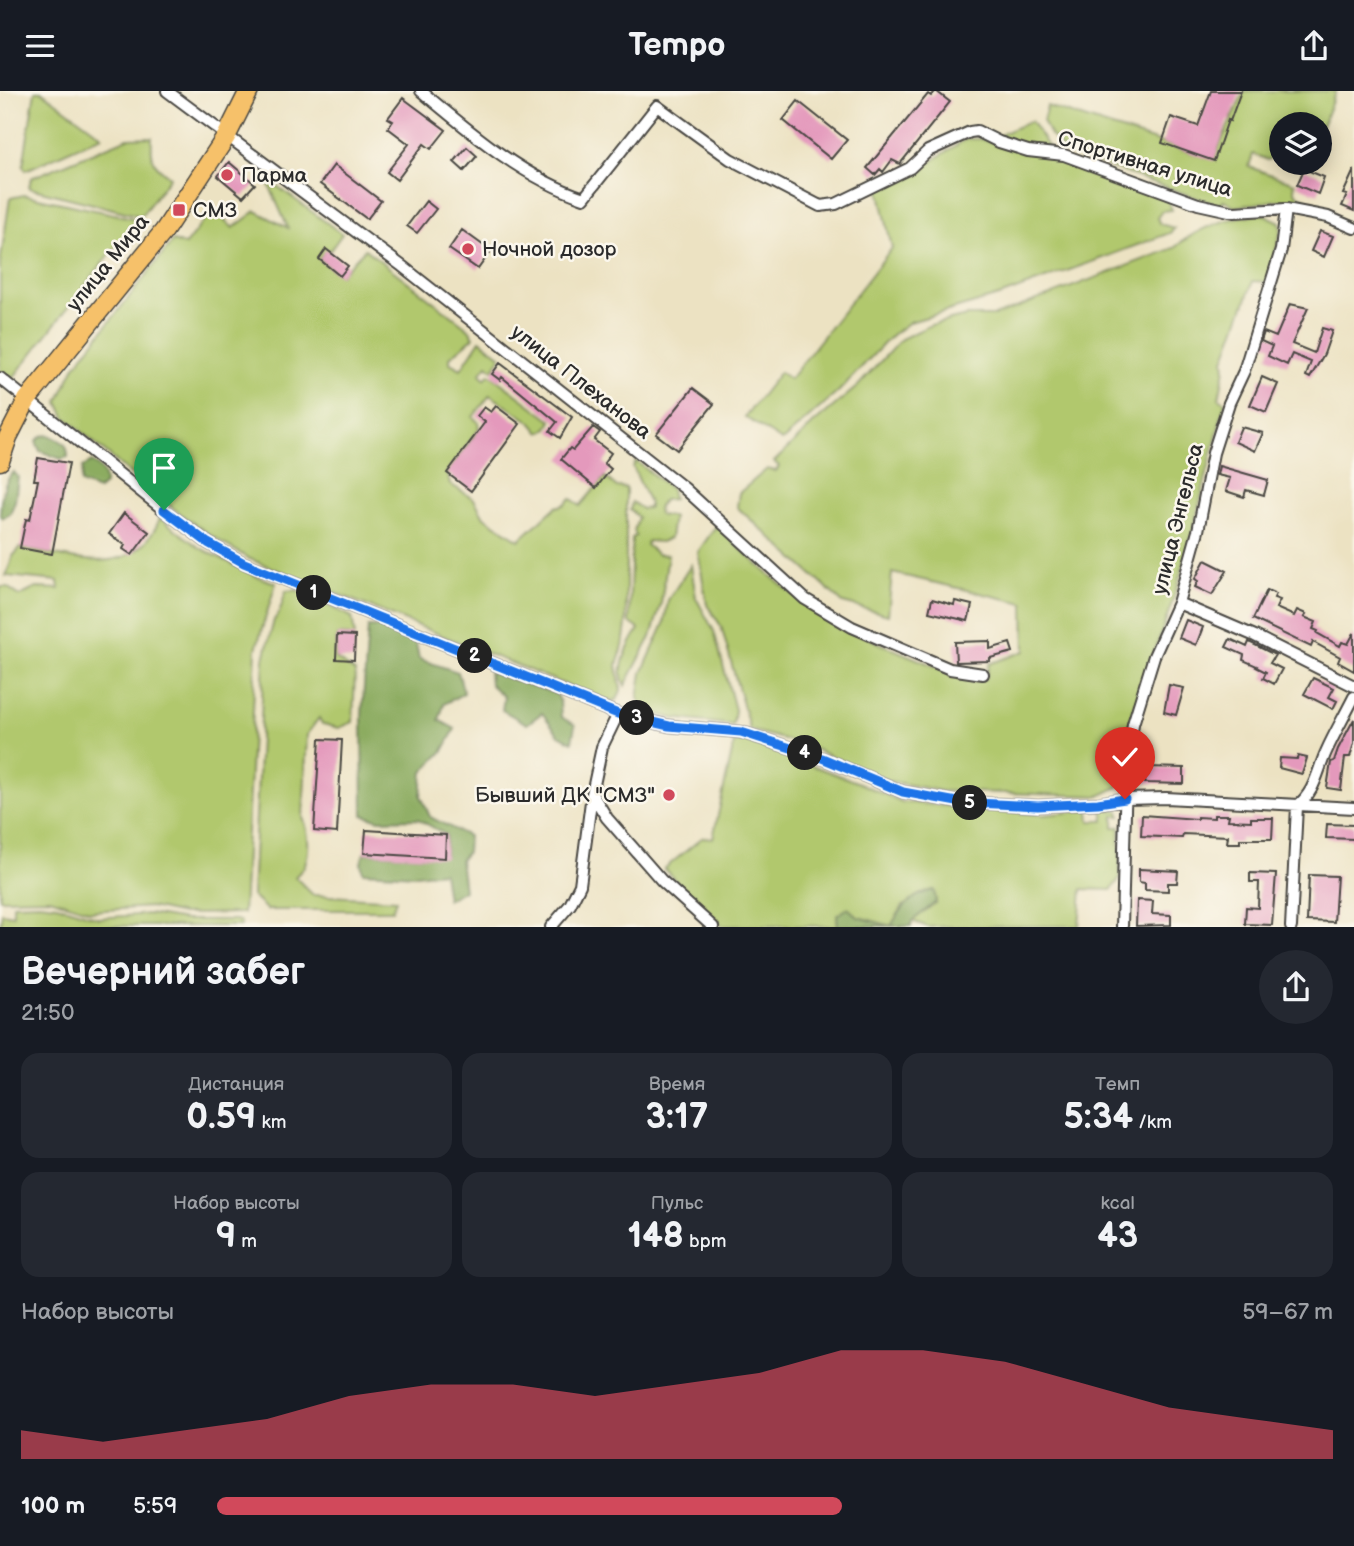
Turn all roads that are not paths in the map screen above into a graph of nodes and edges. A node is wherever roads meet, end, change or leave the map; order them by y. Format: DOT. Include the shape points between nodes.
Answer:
graph roads {
  1 [pos="167,91"];
  2 [pos="249,91"];
  3 [pos="421,91"];
  4 [pos="226,137"];
  5 [pos="1286,209"];
  6 [pos="1354,228"];
  7 [pos="0,378"];
  8 [pos="27,400"];
  9 [pos="0,461"];
  10 [pos="1178,603"];
  11 [pos="983,674"];
  12 [pos="1354,686"];
  13 [pos="1354,697"];
  14 [pos="618,714"];
  15 [pos="592,794"];
  16 [pos="1125,799"];
  17 [pos="1297,806"];
  18 [pos="1354,808"];
  19 [pos="551,926"];
  20 [pos="713,926"];
  21 [pos="1122,926"];
  22 [pos="1291,926"];
  1 -- 4 [label="street, улица Плеханова"];
  2 -- 4 [label="highway, улица Мира"];
  3 -- 5 [label="street, Спортивная улица" via="527,171 584,198 657,106 730,159 820,205 836,204 910,168 928,151 977,131 1009,145 1064,155 1198,204 1234,212"];
  4 -- 8 [label="highway, улица Мира" via="164,231"];
  4 -- 11 [label="street, улица Плеханова" via="402,266 684,488 804,599 852,627 950,669"];
  5 -- 6 [label="street, Спортивная улица" via="1328,216"];
  5 -- 10 [label="street, улица Энгельса" via="1281,250 1213,453"];
  7 -- 8 [label="street"];
  8 -- 9 [label="highway, улица Мира"];
  8 -- 14 [label="street" via="208,543 244,563"];
  10 -- 12 [label="street"];
  10 -- 16 [label="street, улица Энгельса" via="1154,656 1133,724"];
  13 -- 17 [label="street" via="1312,790"];
  14 -- 15 [label="street" via="602,747"];
  14 -- 16 [label="street" via="669,726 741,732 822,758 903,792 957,802 1038,806"];
  15 -- 19 [label="street" via="580,884 570,905"];
  15 -- 20 [label="street" via="662,881"];
  16 -- 17 [label="street"];
  16 -- 21 [label="street, улица Энгельса"];
  17 -- 18 [label="street"];
  17 -- 22 [label="street"];
}
